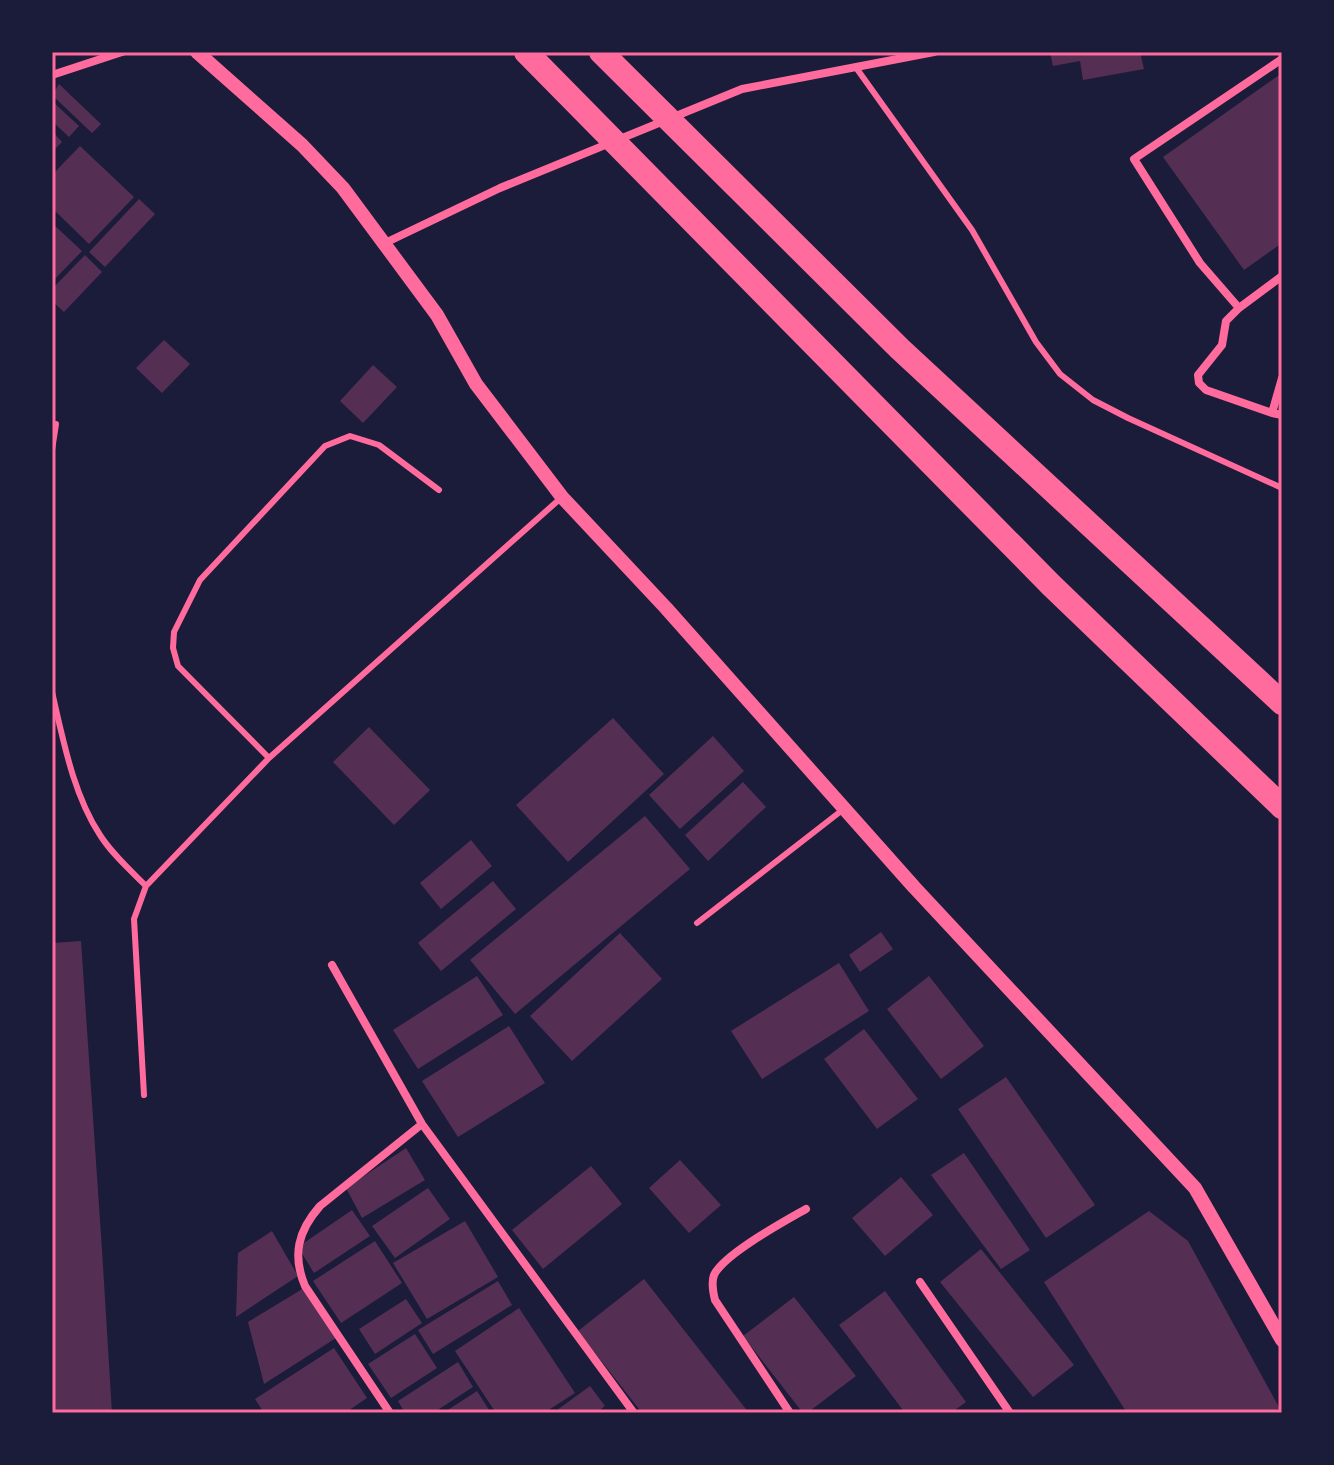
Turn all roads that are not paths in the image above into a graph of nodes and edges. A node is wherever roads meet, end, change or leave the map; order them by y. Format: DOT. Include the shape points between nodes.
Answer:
graph roads {
  1 [pos="122,52"];
  2 [pos="197,52"];
  3 [pos="526,52"];
  4 [pos="934,52"];
  5 [pos="606,57"];
  6 [pos="1282,59"];
  7 [pos="857,69"];
  8 [pos="52,75"];
  9 [pos="385,243"];
  10 [pos="1282,276"];
  11 [pos="1239,308"];
  12 [pos="1282,378"];
  13 [pos="1272,413"];
  14 [pos="1282,415"];
  15 [pos="56,424"];
  16 [pos="52,450"];
  17 [pos="1282,488"];
  18 [pos="439,490"];
  19 [pos="562,497"];
  20 [pos="52,692"];
  21 [pos="1282,703"];
  22 [pos="269,758"];
  23 [pos="1282,807"];
  24 [pos="845,808"];
  25 [pos="146,886"];
  26 [pos="697,923"];
  27 [pos="332,965"];
  28 [pos="144,1095"];
  29 [pos="422,1124"];
  30 [pos="806,1209"];
  31 [pos="920,1282"];
  32 [pos="1282,1340"];
  33 [pos="390,1413"];
  34 [pos="634,1413"];
  35 [pos="790,1413"];
  36 [pos="1010,1413"];
  1 -- 8 [label="street"];
  2 -- 9 [label="street" via="302,145"];
  3 -- 23 [label="highway" via="1051,585"];
  4 -- 7 [label="street"];
  5 -- 21 [label="highway" via="900,349"];
  6 -- 11 [label="street" via="1134,159 1200,263"];
  7 -- 9 [label="street" via="742,89 500,188"];
  7 -- 17 [label="lane" via="972,230 1060,374 1128,418"];
  9 -- 19 [label="street" via="437,315 476,384"];
  10 -- 11 [label="street"];
  11 -- 13 [label="street" via="1226,321 1222,345 1203,366 1199,383 1217,395"];
  12 -- 13 [label="street"];
  13 -- 14 [label="street"];
  15 -- 16 [label="lane"];
  18 -- 22 [label="lane" via="379,445 350,436 325,446 200,580 174,632 178,666"];
  19 -- 22 [label="lane"];
  19 -- 24 [label="street"];
  20 -- 25 [label="lane" via="88,811 106,843"];
  22 -- 25 [label="lane"];
  24 -- 26 [label="lane"];
  24 -- 32 [label="street" via="1195,1188"];
  25 -- 28 [label="lane" via="134,919"];
  27 -- 29 [label="street"];
  29 -- 33 [label="street" via="320,1206 307,1221 298,1247 305,1286"];
  29 -- 34 [label="street"];
  30 -- 35 [label="street" via="725,1262 712,1283 715,1300"];
  31 -- 36 [label="street"];
}
